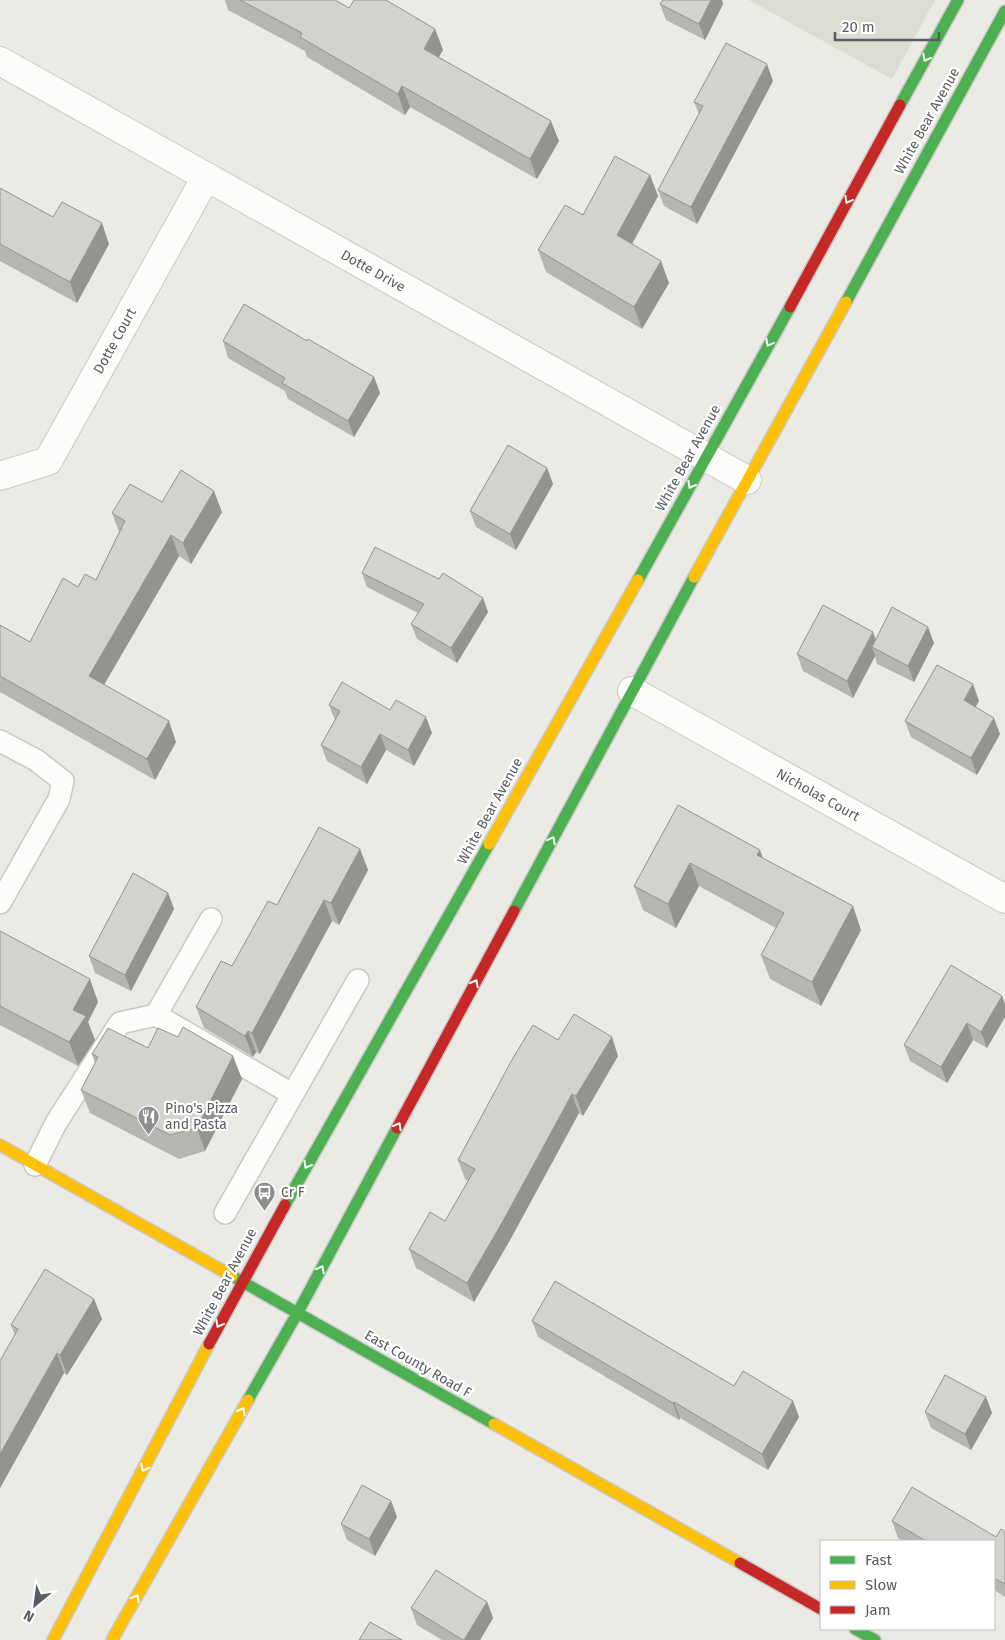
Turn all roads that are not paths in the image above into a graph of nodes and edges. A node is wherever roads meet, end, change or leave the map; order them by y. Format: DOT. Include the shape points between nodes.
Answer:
graph roads {
  1 [pos="958,0"];
  2 [pos="1005,11"];
  3 [pos="0,61"];
  4 [pos="206,177"];
  5 [pos="707,457"];
  6 [pos="0,476"];
  7 [pos="747,480"];
  8 [pos="632,691"];
  9 [pos="0,741"];
  10 [pos="1005,899"];
  11 [pos="0,903"];
  12 [pos="211,919"];
  13 [pos="358,980"];
  14 [pos="156,1015"];
  15 [pos="292,1094"];
  16 [pos="0,1146"];
  17 [pos="35,1165"];
  18 [pos="225,1213"];
  19 [pos="242,1280"];
  20 [pos="298,1312"];
  21 [pos="820,1608"];
  22 [pos="857,1630"];
  23 [pos="53,1640"];
  24 [pos="112,1640"];
  25 [pos="875,1640"];
  1 -- 5 [label="main road, White Bear Avenue, one-way"];
  2 -- 7 [label="main road, White Bear Avenue"];
  3 -- 4 [label="street, Dotte Drive"];
  4 -- 5 [label="street, Dotte Drive"];
  4 -- 6 [label="street, Dotte Court" via="48,461"];
  5 -- 7 [label="street, Dotte Drive"];
  5 -- 19 [label="main road, White Bear Avenue, one-way"];
  7 -- 8 [label="main road, White Bear Avenue"];
  8 -- 10 [label="street, Nicholas Court"];
  20 -- 8 [label="main road, White Bear Avenue, one-way"];
  9 -- 11 [label="lane" via="36,760 62,781 59,799"];
  12 -- 14 [label="lane"];
  13 -- 15 [label="lane"];
  14 -- 15 [label="lane"];
  14 -- 17 [label="lane" via="120,1023 56,1123"];
  15 -- 18 [label="lane"];
  16 -- 17 [label="main road, East County Road F"];
  17 -- 19 [label="main road, East County Road F"];
  19 -- 20 [label="main road, East County Road F"];
  19 -- 23 [label="main road, White Bear Avenue, one-way"];
  20 -- 21 [label="main road, East County Road F"];
  24 -- 20 [label="main road, White Bear Avenue, one-way"];
  22 -- 25 [label="main road"];
}
